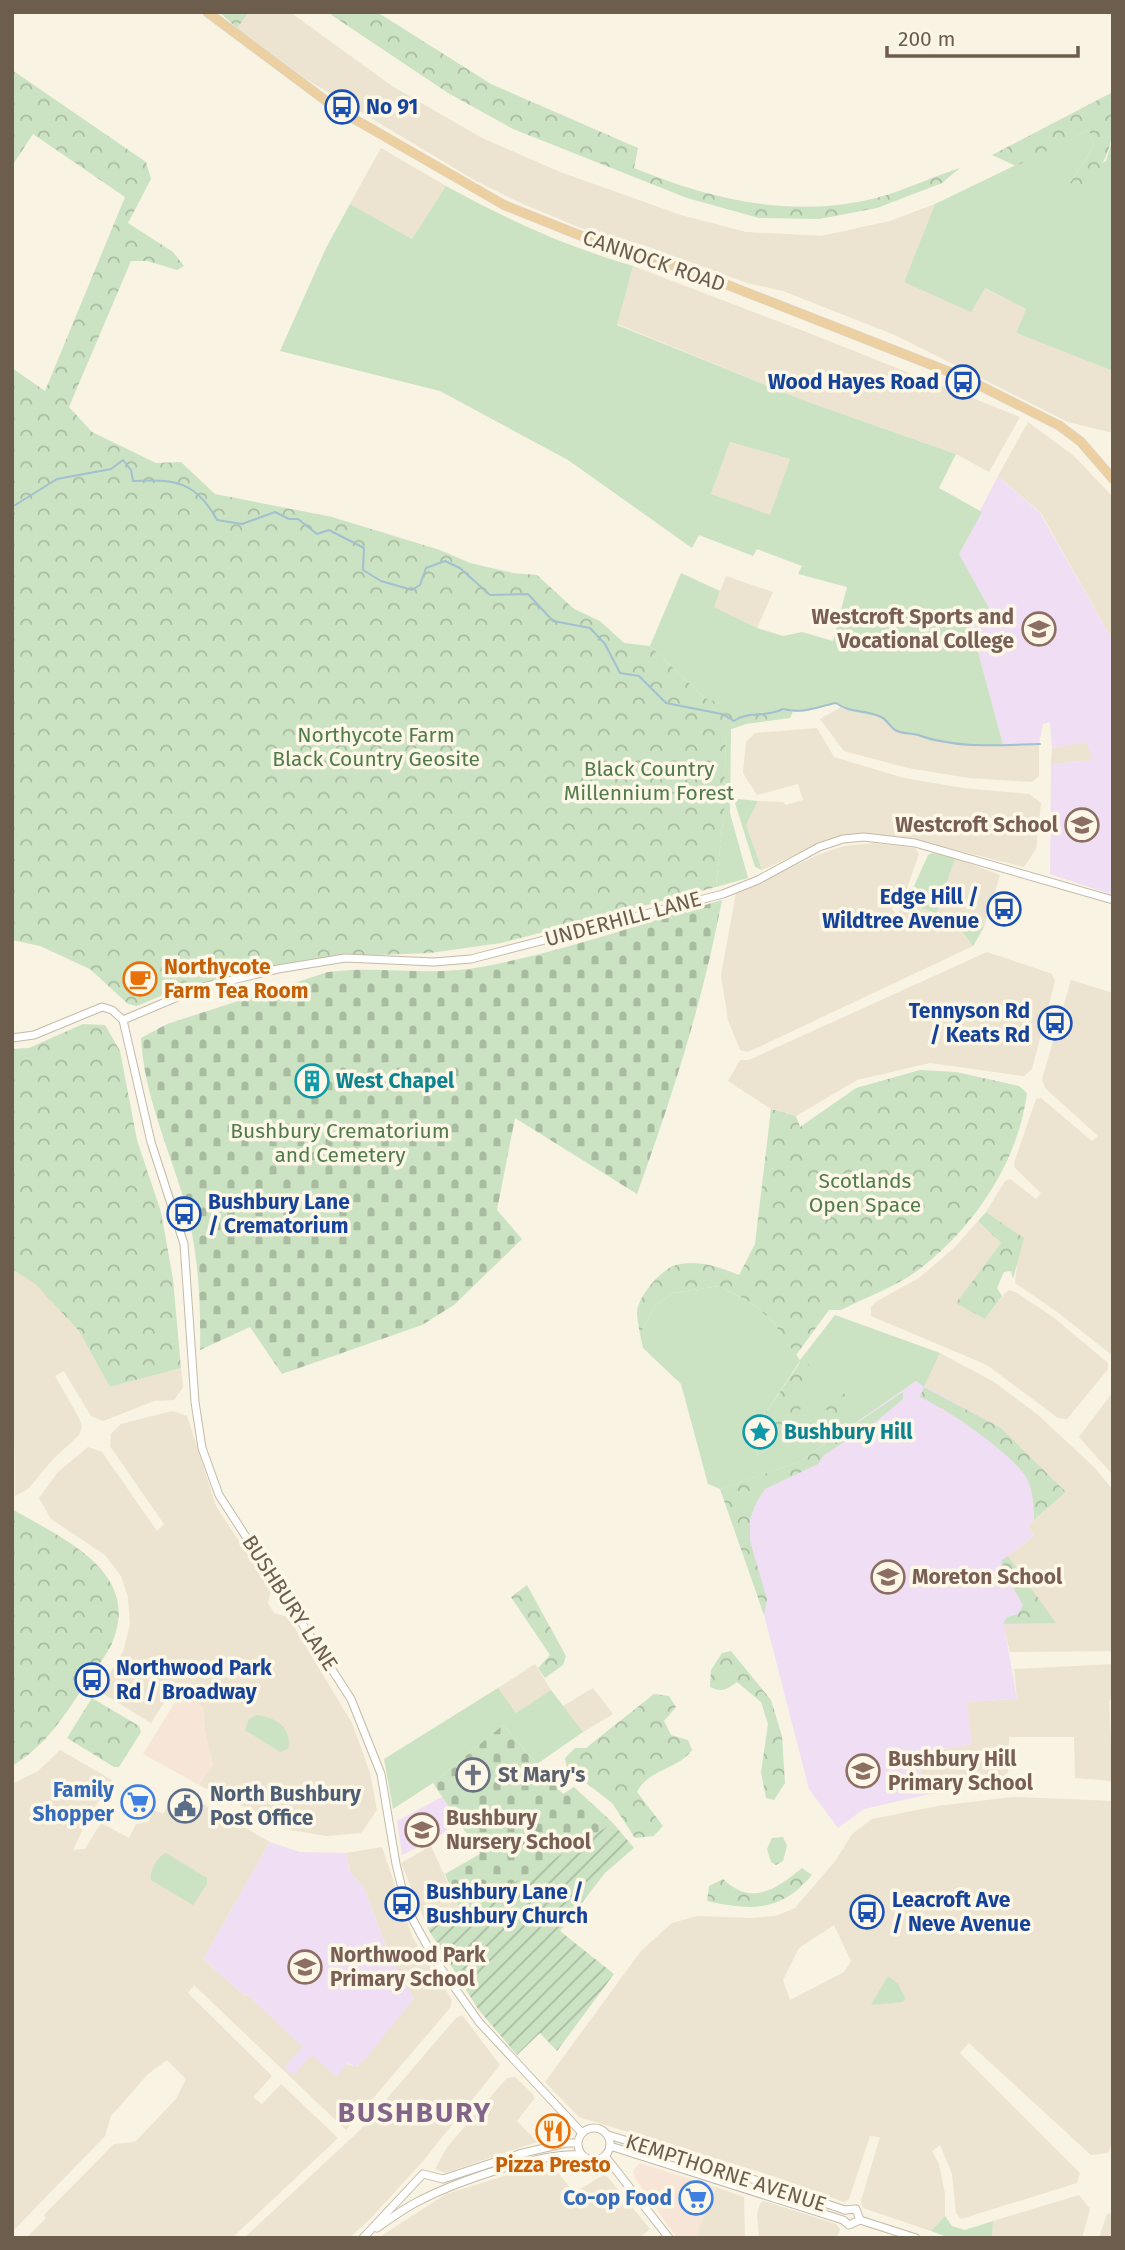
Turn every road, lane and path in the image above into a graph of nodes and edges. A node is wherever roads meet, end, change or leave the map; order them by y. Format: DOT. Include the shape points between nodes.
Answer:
graph roads {
  1 [pos="207,12"];
  2 [pos="1113,479"];
  3 [pos="1113,900"];
  4 [pos="123,1020"];
  5 [pos="12,1038"];
  6 [pos="582,2133"];
  7 [pos="608,2136"];
  8 [pos="578,2143"];
  9 [pos="610,2146"];
  10 [pos="582,2155"];
  11 [pos="605,2156"];
  12 [pos="437,2178"];
  13 [pos="439,2192"];
  14 [pos="845,2210"];
  15 [pos="843,2220"];
  16 [pos="860,2220"];
  17 [pos="365,2236"];
  18 [pos="669,2238"];
  19 [pos="916,2238"];
  1 -- 2 [label="highway, CANNOCK ROAD" via="337,109 504,205 584,237 697,273 965,378 1060,426 1081,442"];
  3 -- 4 [label="street, UNDERHILL LANE" via="915,843 854,838 819,847 723,894 490,955 434,962 364,958 318,962 200,988"];
  4 -- 5 [label="street" via="102,1007 34,1035"];
  4 -- 6 [label="street, BUSHBURY LANE" via="151,1142 184,1244 195,1402 202,1448 219,1494 351,1699 381,1774 407,1909 435,1960 471,2011"];
  6 -- 7 [label="street" via="596,2127"];
  6 -- 8 [label="street"];
  7 -- 9 [label="street"];
  7 -- 14 [label="street, KEMPTHORNE AVENUE"];
  8 -- 10 [label="street"];
  8 -- 12 [label="street" via="519,2154"];
  9 -- 11 [label="street"];
  9 -- 15 [label="street, KEMPTHORNE AVENUE"];
  10 -- 11 [label="street" via="592,2160"];
  10 -- 13 [label="street" via="522,2164"];
  11 -- 18 [label="street"];
  12 -- 13 [label="street"];
  12 -- 17 [label="street" via="427,2173 419,2176"];
  13 -- 17 [label="street"];
  14 -- 15 [label="street"];
  14 -- 16 [label="street" via="856,2209"];
  15 -- 16 [label="street" via="851,2225"];
  16 -- 19 [label="street"];
}
